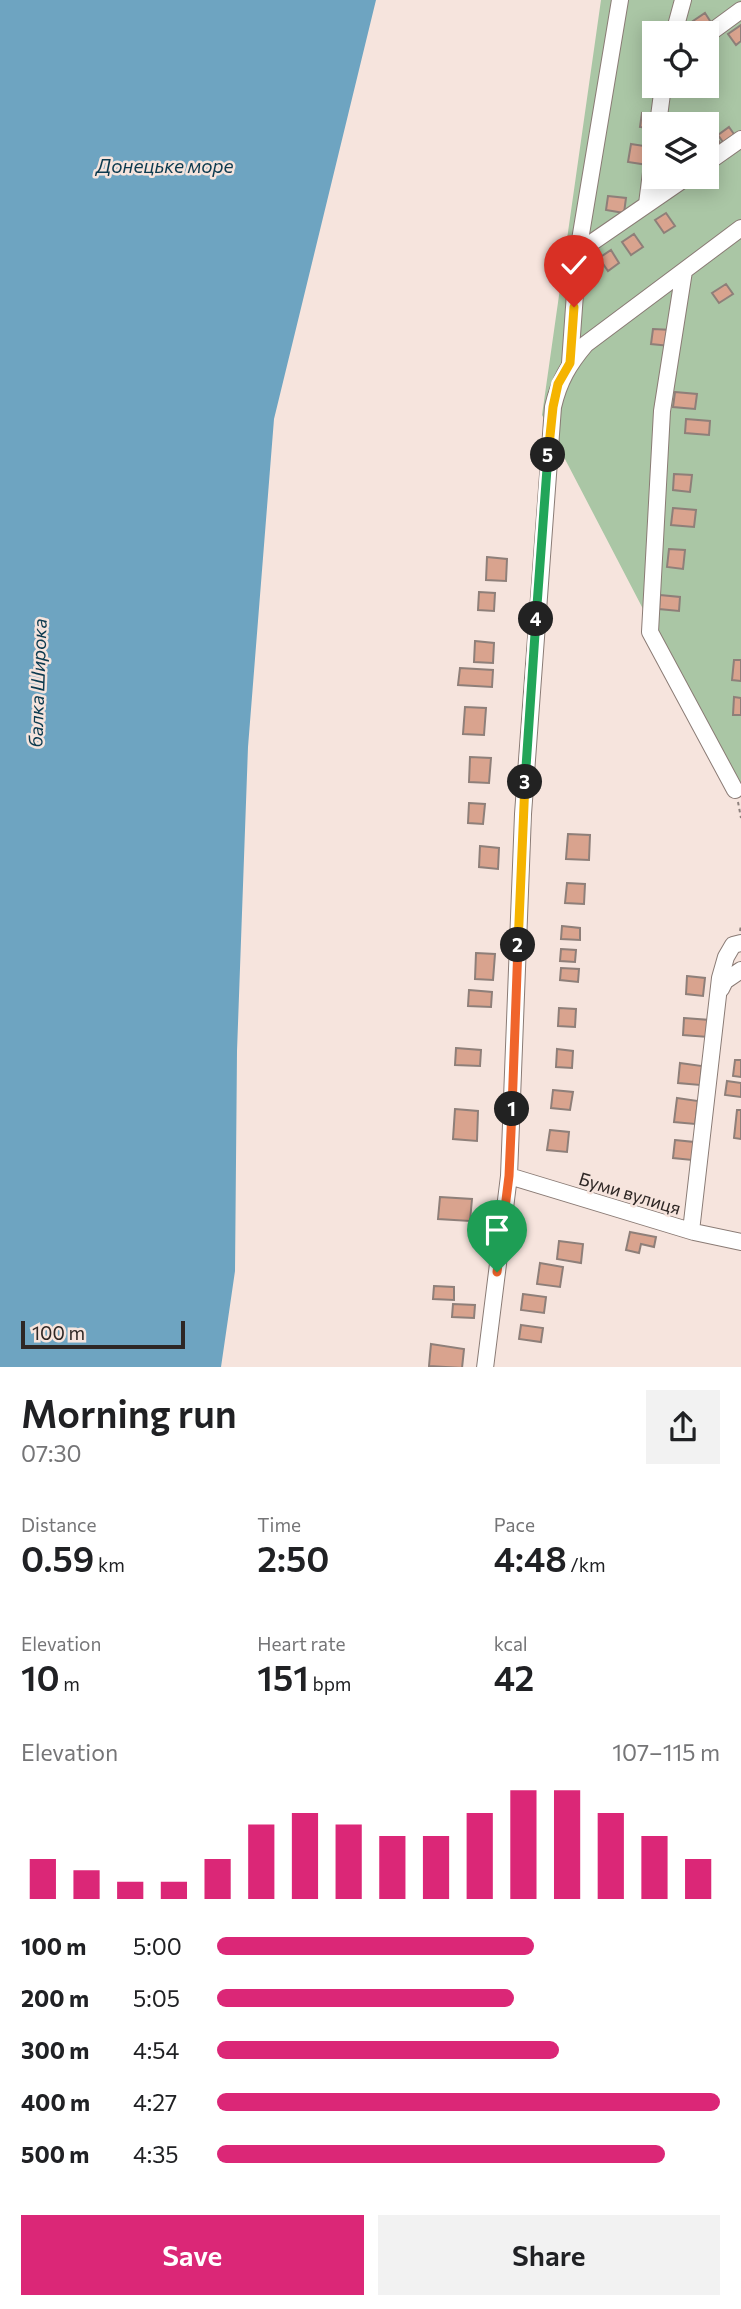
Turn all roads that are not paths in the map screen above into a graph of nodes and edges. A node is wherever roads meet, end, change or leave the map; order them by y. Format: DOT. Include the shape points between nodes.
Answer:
graph roads {
  1 [pos="620,0"];
  2 [pos="683,0"];
  3 [pos="741,10"];
  4 [pos="677,21"];
  5 [pos="719,26"];
  6 [pos="741,139"];
  7 [pos="719,155"];
  8 [pos="649,189"];
  9 [pos="669,189"];
  10 [pos="647,204"];
  11 [pos="741,228"];
  12 [pos="578,252"];
  13 [pos="684,271"];
  14 [pos="570,363"];
  15 [pos="738,785"];
  16 [pos="741,943"];
  17 [pos="741,970"];
  18 [pos="718,994"];
  19 [pos="509,1176"];
  20 [pos="691,1231"];
  21 [pos="741,1242"];
  22 [pos="485,1367"];
  1 -- 12 [label="street"];
  2 -- 4 [label="street"];
  3 -- 5 [label="street"];
  6 -- 7 [label="street"];
  8 -- 10 [label="street"];
  9 -- 10 [label="street"];
  10 -- 12 [label="street"];
  11 -- 13 [label="street"];
  12 -- 14 [label="street"];
  13 -- 14 [label="street" via="586,344"];
  13 -- 15 [label="street" via="662,411 650,632"];
  14 -- 19 [label="street" via="558,384 553,407 542,533 523,814"];
  16 -- 18 [label="street" via="733,945 726,957"];
  17 -- 18 [label="street" via="725,981"];
  18 -- 20 [label="street"];
  19 -- 20 [label="street, Буми вулиця"];
  19 -- 22 [label="street"];
  20 -- 21 [label="street, Буми вулиця"];
}
